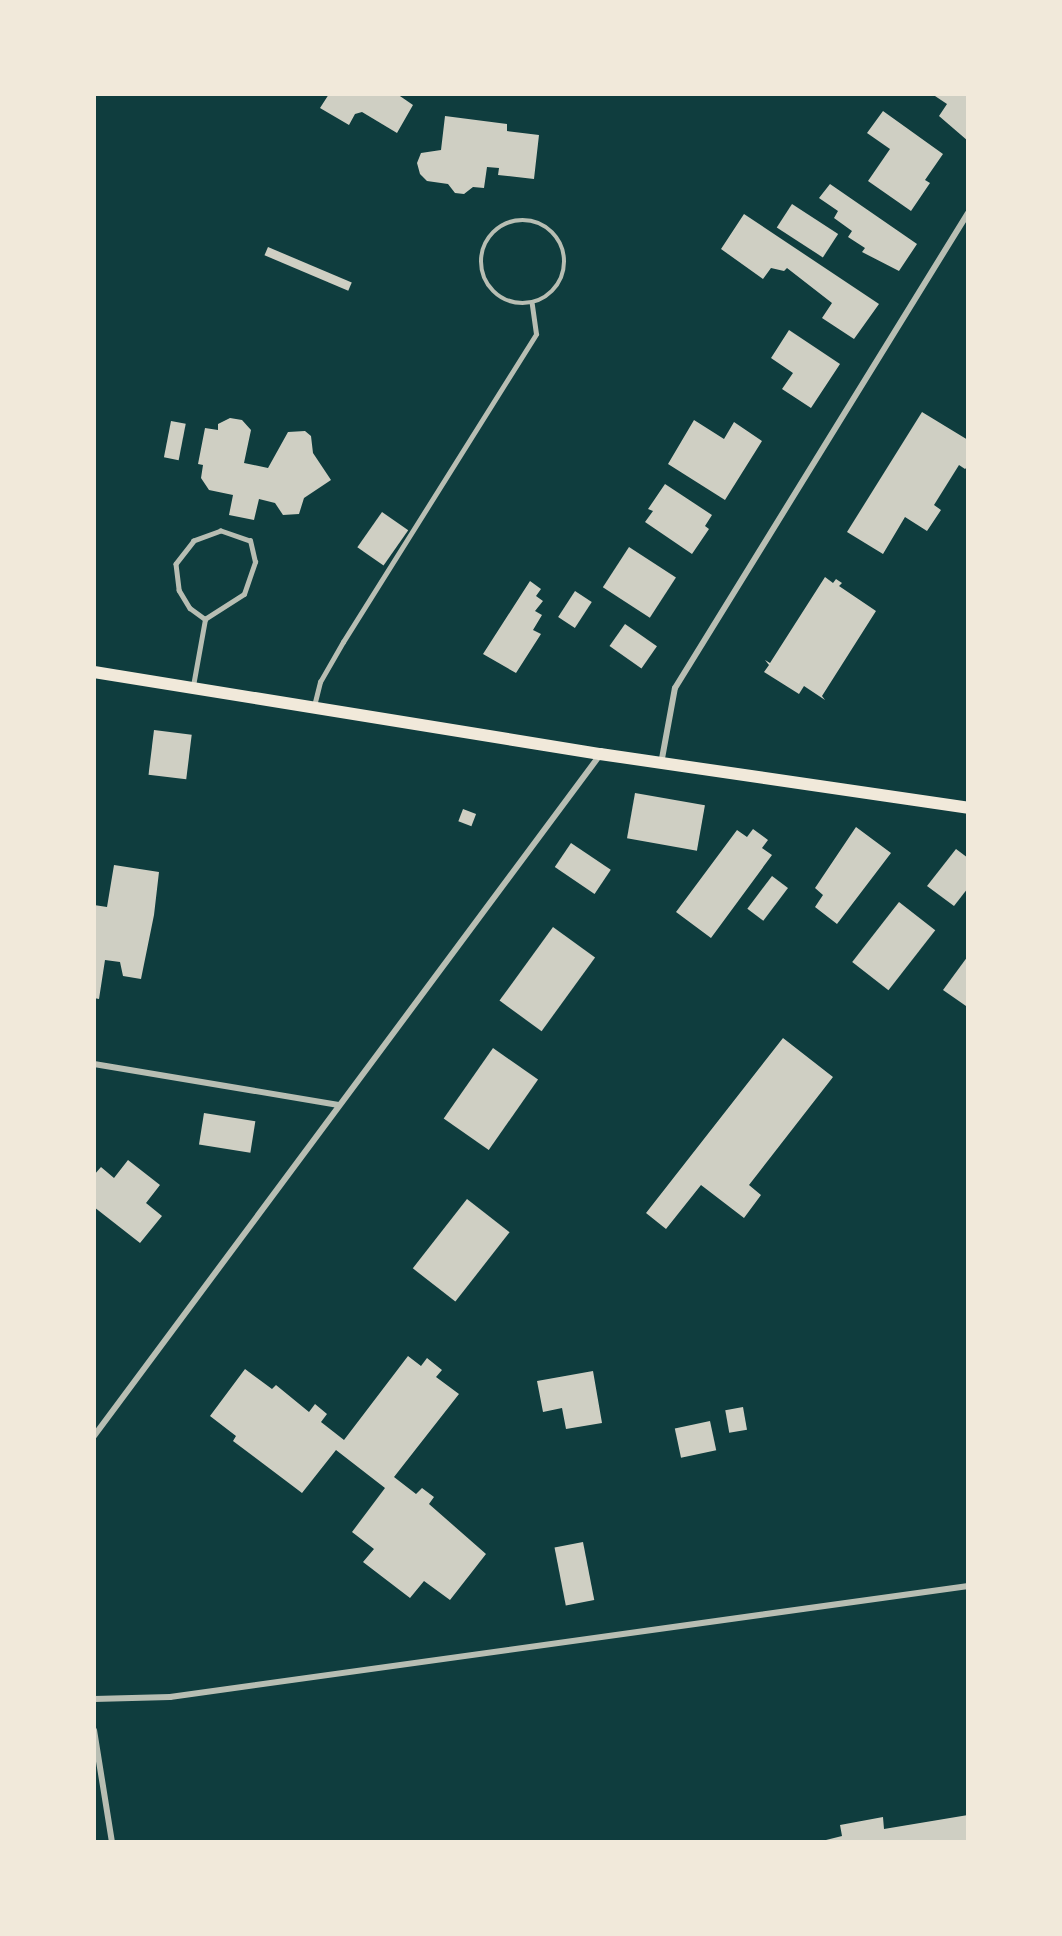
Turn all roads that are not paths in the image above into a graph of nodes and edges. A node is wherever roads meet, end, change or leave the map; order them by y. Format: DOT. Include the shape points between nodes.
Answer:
graph roads {
  1 [pos="968,213"];
  2 [pos="532,304"];
  3 [pos="205,619"];
  4 [pos="94,672"];
  5 [pos="193,689"];
  6 [pos="313,708"];
  7 [pos="600,754"];
  8 [pos="661,764"];
  9 [pos="968,808"];
  10 [pos="94,1064"];
  11 [pos="339,1105"];
  12 [pos="94,1436"];
  13 [pos="968,1586"];
  14 [pos="94,1699"];
  15 [pos="94,1730"];
  16 [pos="112,1842"];
  1 -- 8 [label="street" via="675,688"];
  2 -- 2 [label="lane" via="503,300 492,290 482,271 482,249 489,236 514,220 543,224 555,233 566,260 557,288"];
  2 -- 6 [label="lane" via="536,334 343,642 320,682"];
  3 -- 3 [label="lane" via="244,594 255,562 250,541 221,531 194,540 176,564 179,590 190,608"];
  3 -- 5 [label="lane"];
  4 -- 5 [label="main road"];
  5 -- 6 [label="main road"];
  6 -- 7 [label="main road"];
  7 -- 8 [label="main road"];
  7 -- 11 [label="street"];
  8 -- 9 [label="main road"];
  10 -- 11 [label="street"];
  11 -- 12 [label="street"];
  13 -- 14 [label="street" via="170,1697"];
  15 -- 16 [label="street"];
}
